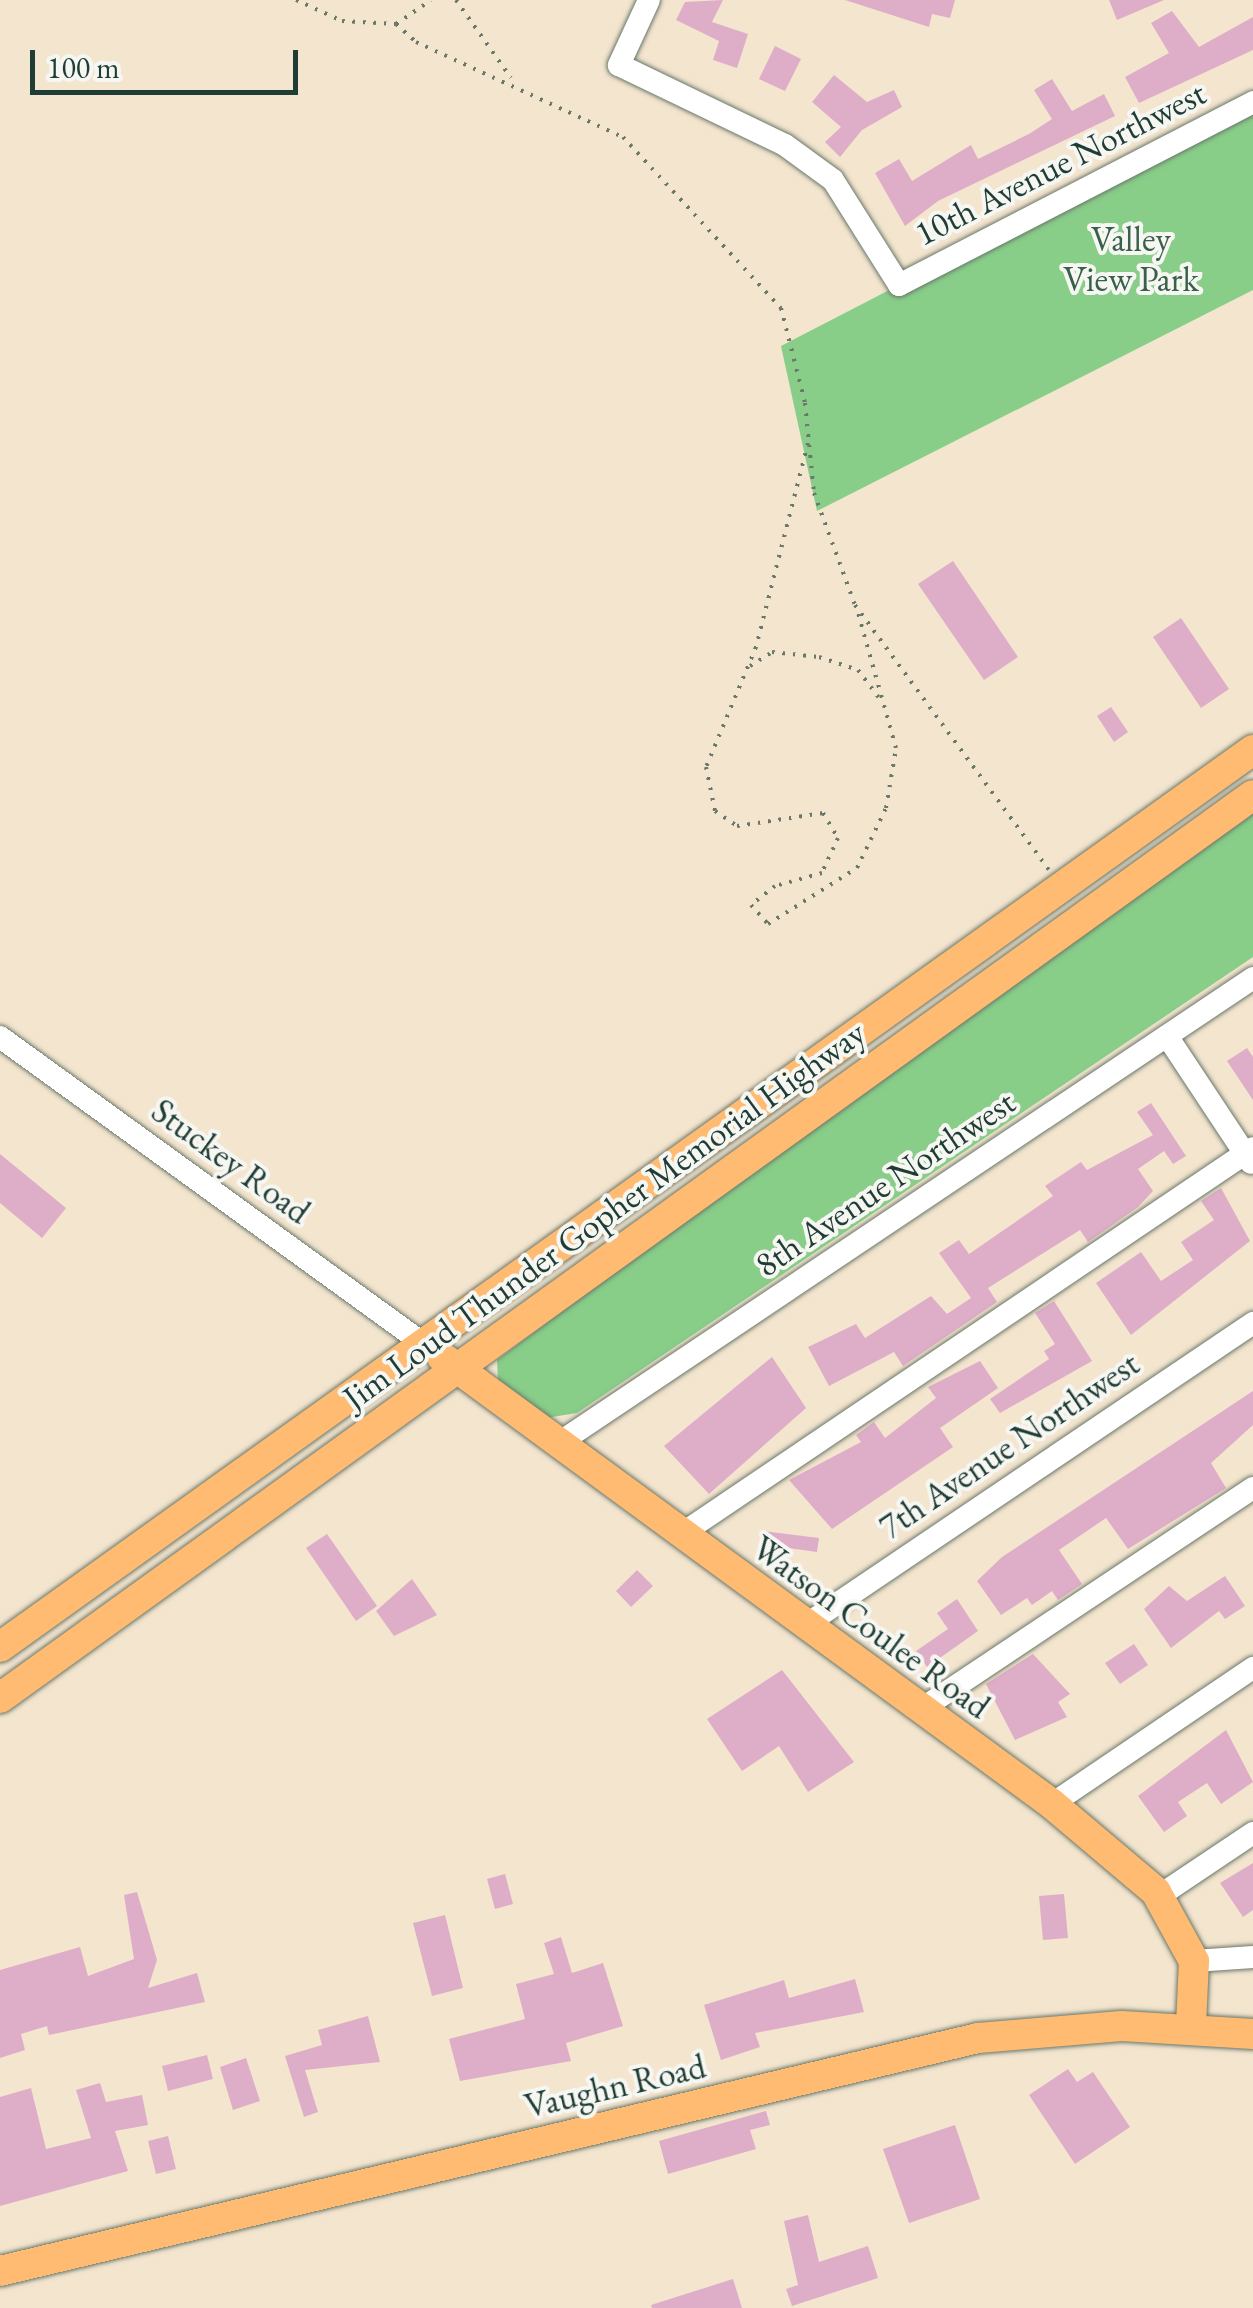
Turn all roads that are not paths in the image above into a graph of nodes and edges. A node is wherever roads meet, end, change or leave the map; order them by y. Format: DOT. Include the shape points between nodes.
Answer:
graph roads {
  1 [pos="650,0"];
  2 [pos="1253,102"];
  3 [pos="1253,750"];
  4 [pos="1253,795"];
  5 [pos="1253,978"];
  6 [pos="0,1036"];
  7 [pos="1167,1036"];
  8 [pos="1250,1156"];
  9 [pos="1253,1323"];
  10 [pos="422,1342"];
  11 [pos="456,1366"];
  12 [pos="556,1445"];
  13 [pos="1253,1488"];
  14 [pos="680,1535"];
  15 [pos="804,1626"];
  16 [pos="0,1648"];
  17 [pos="1253,1668"];
  18 [pos="0,1698"];
  19 [pos="920,1710"];
  20 [pos="1052,1804"];
  21 [pos="1253,1833"];
  22 [pos="1160,1896"];
  23 [pos="1253,1957"];
  24 [pos="1194,1962"];
  25 [pos="1190,2026"];
  26 [pos="1253,2034"];
  27 [pos="0,2271"];
  1 -- 2 [label="street, 10th Avenue Northwest" via="618,64 786,144 833,180 899,285"];
  3 -- 10 [label="main road, Jim Loud Thunder Gopher Memorial Highway"];
  4 -- 11 [label="main road, Jim Loud Thunder Gopher Memorial Highway"];
  5 -- 7 [label="street, 8th Avenue Northwest"];
  6 -- 10 [label="street, Stuckey Road"];
  7 -- 8 [label="street"];
  7 -- 12 [label="street, 8th Avenue Northwest"];
  8 -- 14 [label="street"];
  9 -- 15 [label="street, 7th Avenue Northwest"];
  10 -- 11 [label="main road, Watson Coulee Road"];
  10 -- 16 [label="main road, Jim Loud Thunder Gopher Memorial Highway"];
  11 -- 12 [label="main road, Watson Coulee Road"];
  11 -- 18 [label="main road, Jim Loud Thunder Gopher Memorial Highway"];
  12 -- 14 [label="main road, Watson Coulee Road"];
  13 -- 19 [label="street"];
  14 -- 15 [label="main road, Watson Coulee Road"];
  15 -- 19 [label="main road, Watson Coulee Road"];
  17 -- 20 [label="street"];
  19 -- 20 [label="main road, Watson Coulee Road"];
  20 -- 22 [label="main road, Watson Coulee Road"];
  21 -- 22 [label="street"];
  22 -- 24 [label="main road, Watson Coulee Road"];
  23 -- 24 [label="street"];
  24 -- 25 [label="main road"];
  25 -- 26 [label="main road, Vaughn Road"];
  25 -- 27 [label="main road, Vaughn Road" via="978,2038"];
}
